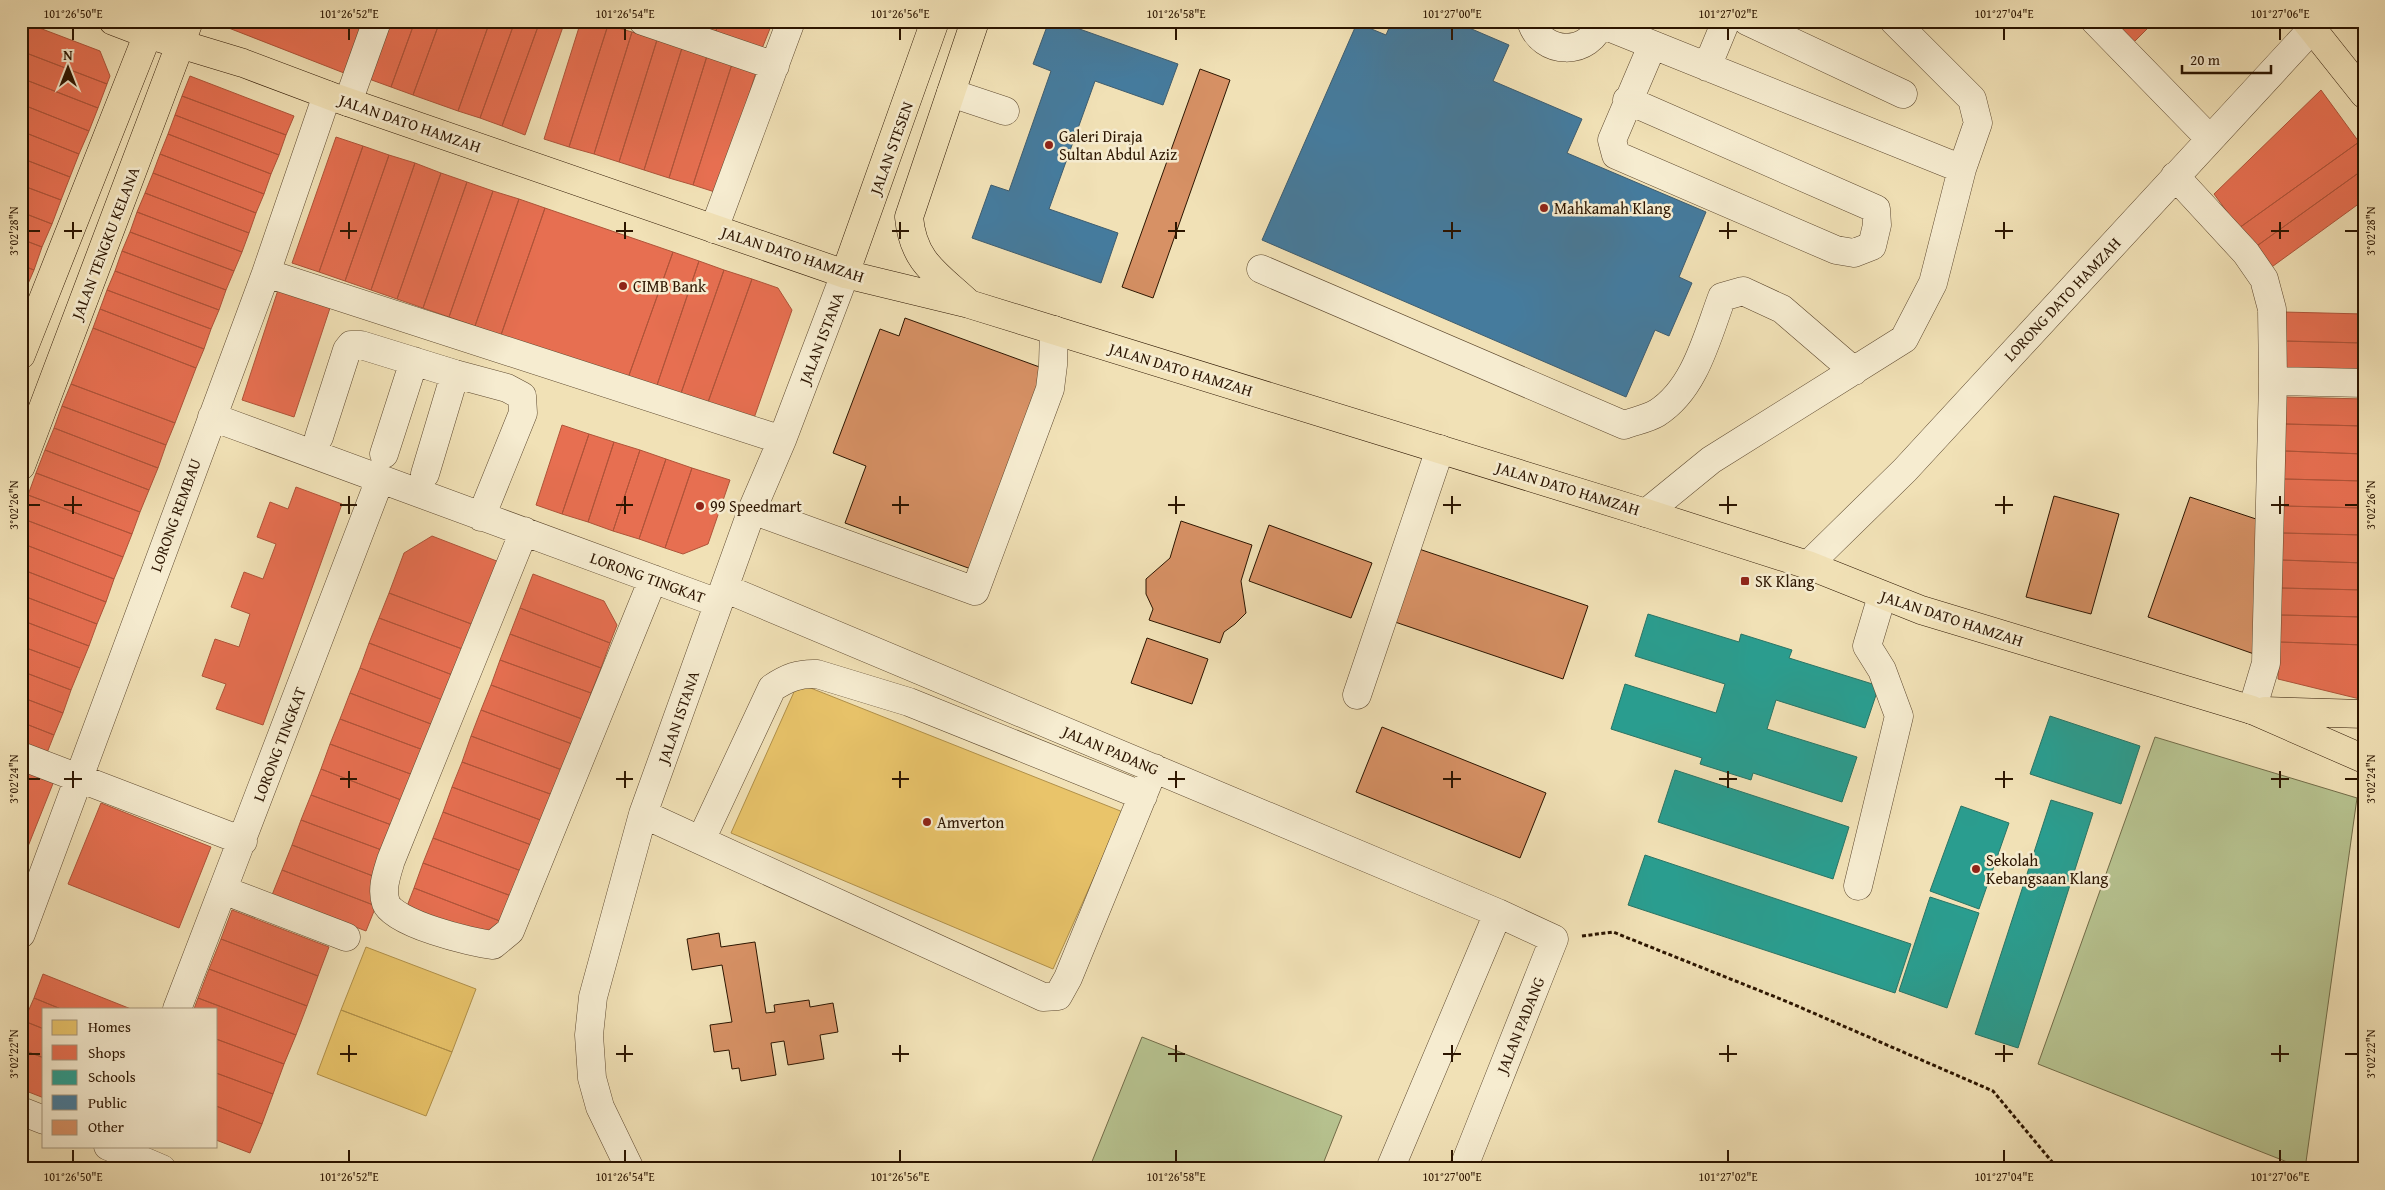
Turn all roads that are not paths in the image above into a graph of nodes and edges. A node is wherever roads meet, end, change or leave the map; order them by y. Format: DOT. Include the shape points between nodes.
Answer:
graph roads {
  1 [pos="113,21"];
  2 [pos="377,21"];
  3 [pos="643,21"];
  4 [pos="792,21"];
  5 [pos="935,21"];
  6 [pos="976,21"];
  7 [pos="1532,21"];
  8 [pos="1726,21"];
  9 [pos="1747,21"];
  10 [pos="1894,21"];
  11 [pos="2095,21"];
  12 [pos="1601,22"];
  13 [pos="2309,25"];
  14 [pos="150,28"];
  15 [pos="185,33"];
  16 [pos="1652,46"];
  17 [pos="775,66"];
  18 [pos="1707,67"];
  19 [pos="951,93"];
  20 [pos="1903,94"];
  21 [pos="2364,94"];
  22 [pos="338,98"];
  23 [pos="1627,100"];
  24 [pos="1005,110"];
  25 [pos="2209,138"];
  26 [pos="1962,169"];
  27 [pos="2175,176"];
  28 [pos="714,229"];
  29 [pos="1262,269"];
  30 [pos="266,273"];
  31 [pos="845,274"];
  32 [pos="969,304"];
  33 [pos="1054,330"];
  34 [pos="21,355"];
  35 [pos="414,361"];
  36 [pos="1854,371"];
  37 [pos="455,374"];
  38 [pos="2274,381"];
  39 [pos="2364,383"];
  40 [pos="212,417"];
  41 [pos="319,436"];
  42 [pos="782,440"];
  43 [pos="1440,449"];
  44 [pos="21,466"];
  45 [pos="382,467"];
  46 [pos="425,474"];
  47 [pos="752,510"];
  48 [pos="1646,513"];
  49 [pos="481,516"];
  50 [pos="524,531"];
  51 [pos="1808,566"];
  52 [pos="653,579"];
  53 [pos="721,595"];
  54 [pos="1882,596"];
  55 [pos="1357,695"];
  56 [pos="2252,710"];
  57 [pos="2364,714"];
  58 [pos="21,756"];
  59 [pos="2364,759"];
  60 [pos="1154,768"];
  61 [pos="77,778"];
  62 [pos="1143,796"];
  63 [pos="643,814"];
  64 [pos="701,840"];
  65 [pos="242,841"];
  66 [pos="1858,886"];
  67 [pos="223,890"];
  68 [pos="1498,913"];
  69 [pos="21,934"];
  70 [pos="346,937"];
  71 [pos="177,1008"];
  72 [pos="21,1111"];
  73 [pos="42,1119"];
  74 [pos="118,1148"];
  75 [pos="162,1169"];
  76 [pos="630,1169"];
  77 [pos="1390,1169"];
  78 [pos="1463,1169"];
  1 -- 14 [label="main road, JALAN DATO HAMZAH"];
  2 -- 22 [label="street, LORONG REMBAU"];
  3 -- 17 [label="street"];
  4 -- 17 [label="street"];
  5 -- 31 [label="main road, JALAN STESEN"];
  6 -- 19 [label="main road"];
  7 -- 12 [label="street" via="1544,42 1566,49 1587,42 1596,34"];
  8 -- 18 [label="street"];
  9 -- 20 [label="street"];
  10 -- 26 [label="street" via="1972,99 1978,123"];
  11 -- 25 [label="street"];
  12 -- 16 [label="street"];
  13 -- 21 [label="main road"];
  13 -- 25 [label="street, LORONG DATO HAMZAH"];
  14 -- 15 [label="main road, JALAN DATO HAMZAH"];
  14 -- 34 [label="main road"];
  15 -- 22 [label="main road, JALAN DATO HAMZAH" via="242,63"];
  15 -- 44 [label="main road, JALAN TENGKU KELANA"];
  16 -- 18 [label="street"];
  16 -- 23 [label="street"];
  17 -- 28 [label="street"];
  18 -- 26 [label="street"];
  19 -- 24 [label="street"];
  19 -- 32 [label="main road" via="909,217 911,238 924,263"];
  22 -- 28 [label="main road, JALAN DATO HAMZAH"];
  22 -- 30 [label="street, LORONG REMBAU"];
  23 -- 23 [label="street" via="1876,209 1877,225 1872,246 1854,253 1836,250 1616,154 1612,140"];
  25 -- 27 [label="street, LORONG DATO HAMZAH"];
  26 -- 36 [label="street" via="1933,283 1904,339"];
  27 -- 38 [label="street" via="2246,253 2264,280 2272,309"];
  27 -- 51 [label="street, LORONG DATO HAMZAH" via="1904,470"];
  28 -- 31 [label="main road, JALAN DATO HAMZAH"];
  29 -- 36 [label="street" via="1624,425 1655,414 1677,398 1700,357 1722,297 1743,291 1782,309"];
  30 -- 40 [label="street, LORONG REMBAU"];
  30 -- 42 [label="street"];
  31 -- 32 [label="main road, JALAN DATO HAMZAH"];
  31 -- 42 [label="street, JALAN ISTANA"];
  32 -- 33 [label="main road, JALAN DATO HAMZAH"];
  33 -- 43 [label="main road, JALAN DATO HAMZAH"];
  33 -- 47 [label="street" via="1050,389 975,591"];
  35 -- 37 [label="street"];
  35 -- 41 [label="street" via="351,345"];
  35 -- 45 [label="street"];
  36 -- 48 [label="street" via="1711,460"];
  37 -- 46 [label="street"];
  37 -- 49 [label="street" via="507,388 522,396 523,413"];
  38 -- 39 [label="street"];
  38 -- 56 [label="street" via="2266,663"];
  40 -- 45 [label="street, LORONG TINGKAT"];
  40 -- 61 [label="street, LORONG REMBAU"];
  42 -- 47 [label="street, JALAN ISTANA"];
  43 -- 48 [label="main road, JALAN DATO HAMZAH"];
  43 -- 55 [label="street"];
  45 -- 49 [label="street, LORONG TINGKAT"];
  45 -- 65 [label="street, LORONG TINGKAT"];
  47 -- 53 [label="street, JALAN ISTANA"];
  48 -- 51 [label="main road, JALAN DATO HAMZAH"];
  49 -- 50 [label="street, LORONG TINGKAT"];
  50 -- 52 [label="street, LORONG TINGKAT"];
  50 -- 52 [label="street" via="386,874 386,903 397,916 472,943 493,945 510,931"];
  51 -- 54 [label="main road, JALAN DATO HAMZAH"];
  52 -- 53 [label="street, LORONG TINGKAT"];
  53 -- 60 [label="street, JALAN PADANG"];
  53 -- 63 [label="street, JALAN ISTANA"];
  54 -- 56 [label="main road, JALAN DATO HAMZAH"];
  54 -- 66 [label="street" via="1867,646 1882,670 1899,716"];
  56 -- 57 [label="main road"];
  56 -- 59 [label="main road"];
  58 -- 61 [label="street"];
  60 -- 62 [label="street"];
  60 -- 68 [label="street, JALAN PADANG"];
  61 -- 65 [label="street"];
  61 -- 69 [label="street, LORONG REMBAU"];
  62 -- 64 [label="street" via="909,702 808,673 789,677 772,688"];
  62 -- 64 [label="street" via="1058,996 1043,997"];
  63 -- 64 [label="street"];
  63 -- 76 [label="street, JALAN ISTANA" via="593,997 589,1035 592,1078 600,1107"];
  65 -- 67 [label="street, LORONG TINGKAT"];
  67 -- 70 [label="street"];
  67 -- 71 [label="street, LORONG TINGKAT"];
  68 -- 77 [label="street"];
  68 -- 78 [label="street, JALAN PADANG" via="1554,939"];
  72 -- 73 [label="street"];
  74 -- 75 [label="street"];
}
